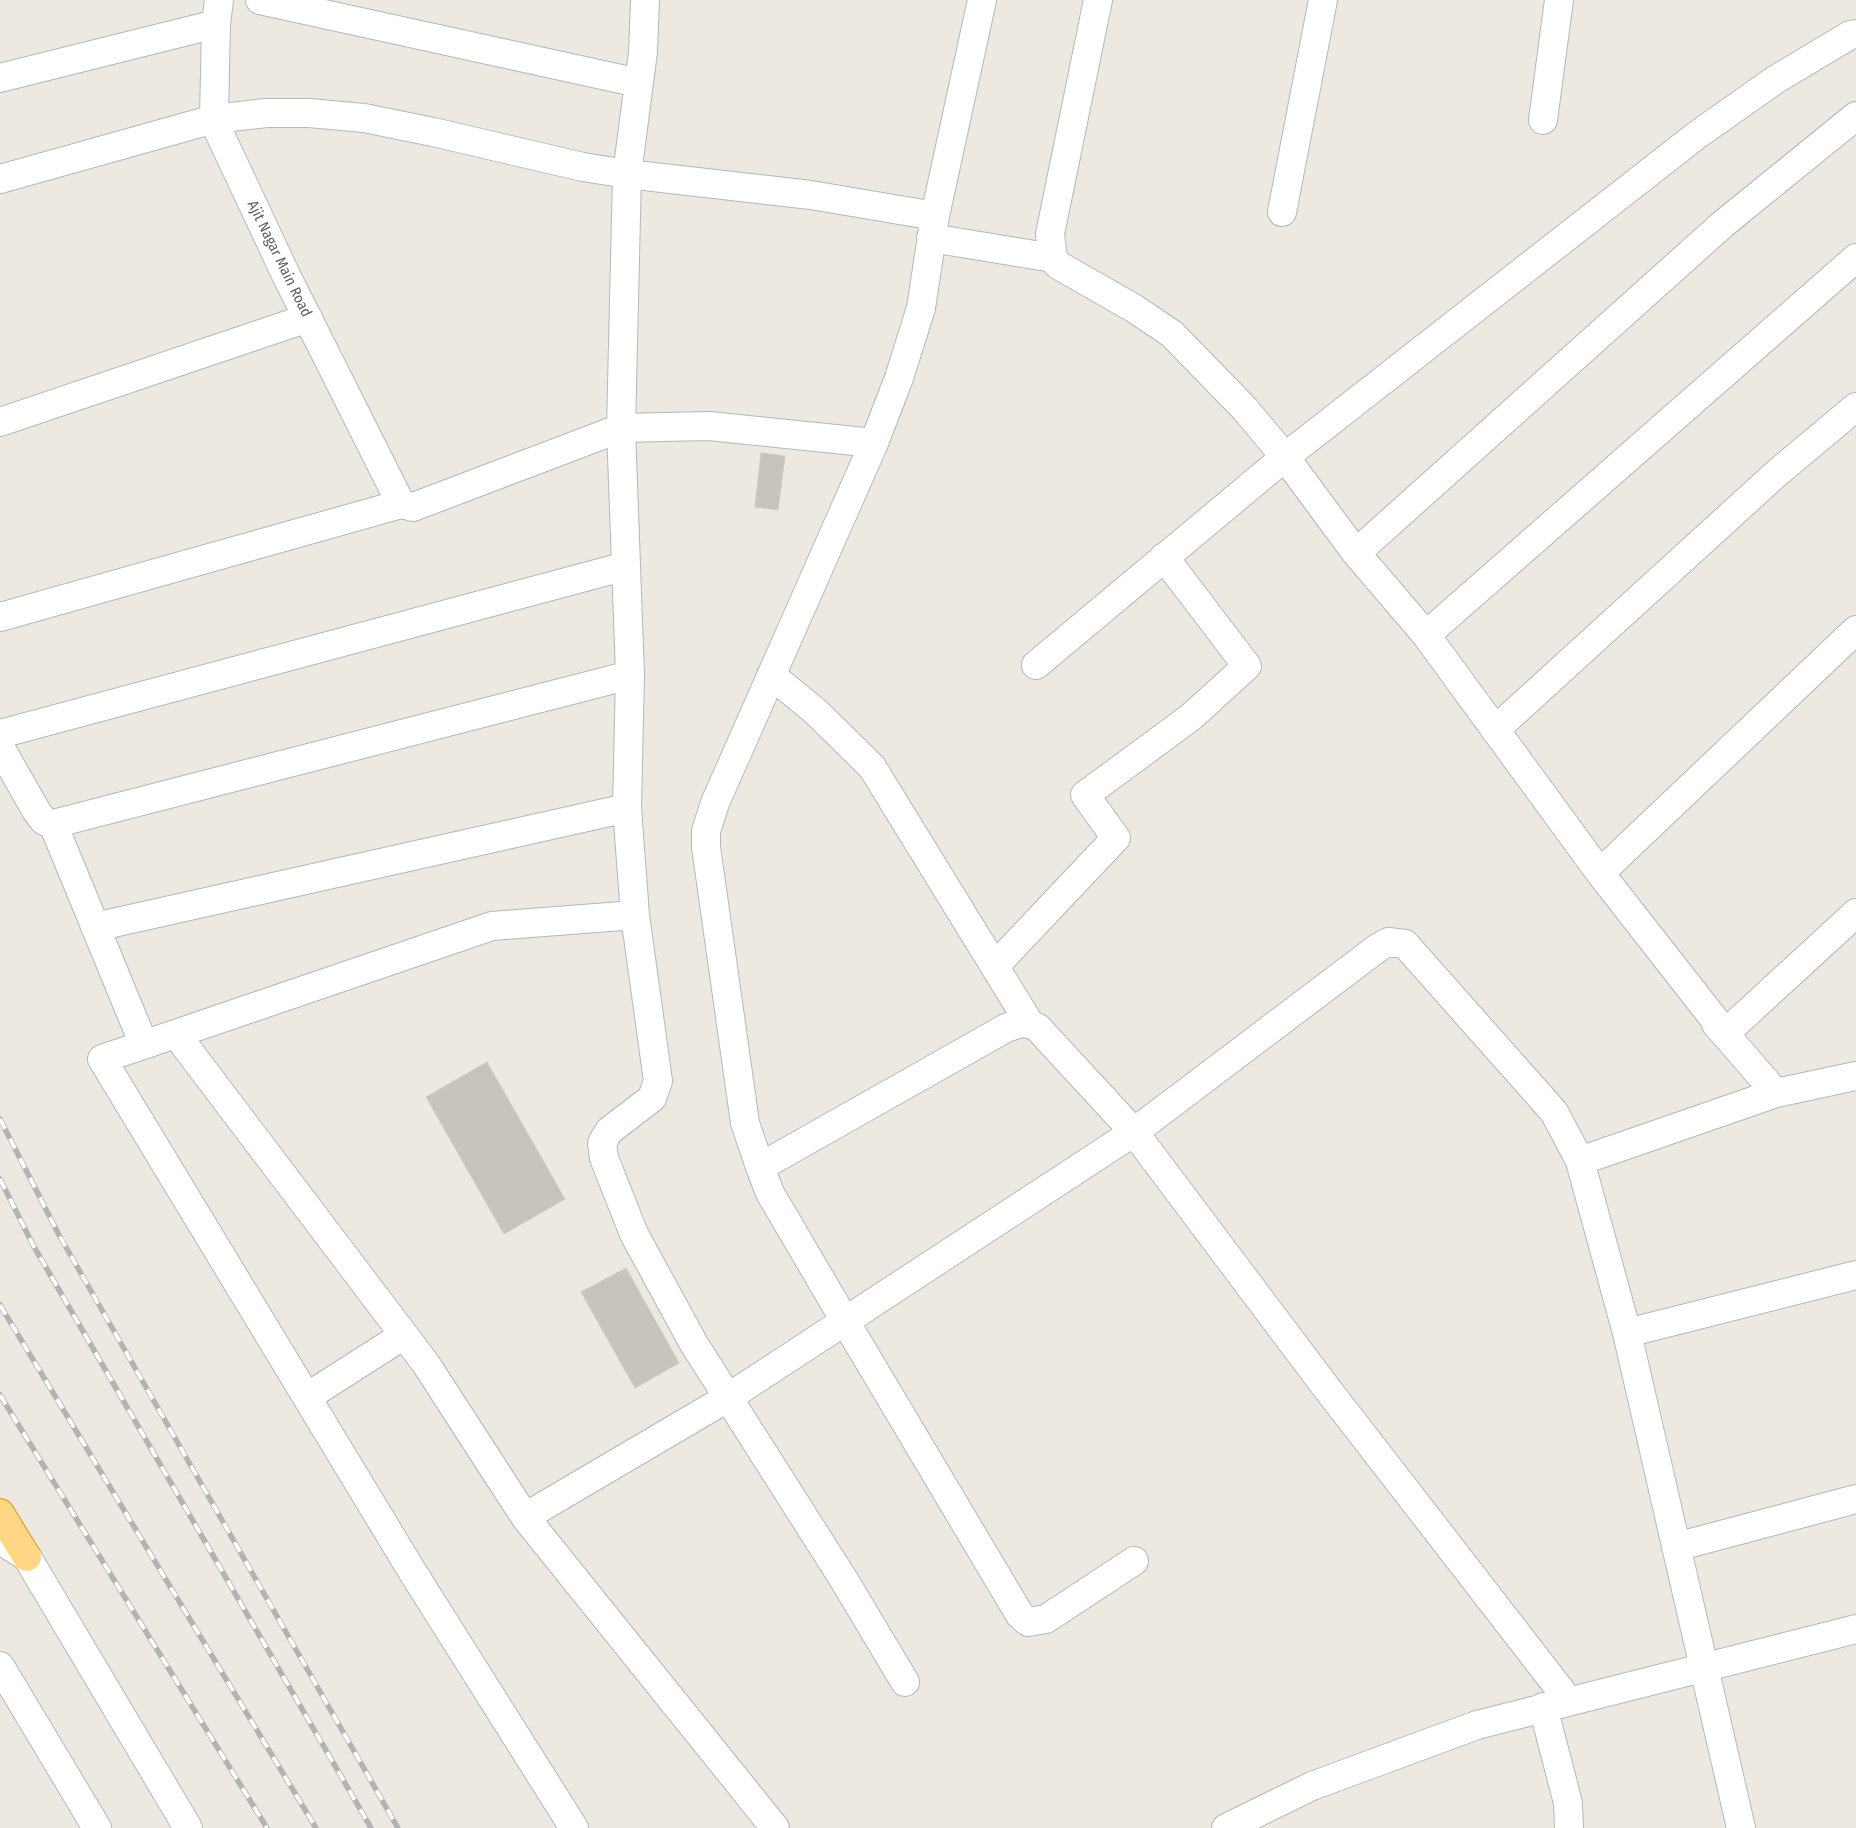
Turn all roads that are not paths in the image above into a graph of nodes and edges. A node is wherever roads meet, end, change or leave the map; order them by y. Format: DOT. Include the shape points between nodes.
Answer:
graph roads {
  1 [pos="260,0"];
  2 [pos="645,0"];
  3 [pos="982,0"];
  4 [pos="1098,0"];
  5 [pos="1323,0"];
  6 [pos="1559,0"];
  7 [pos="218,12"];
  8 [pos="1856,34"];
  9 [pos="0,78"];
  10 [pos="639,83"];
  11 [pos="1856,116"];
  12 [pos="214,119"];
  13 [pos="1543,120"];
  14 [pos="627,174"];
  15 [pos="0,179"];
  16 [pos="1282,212"];
  17 [pos="933,227"];
  18 [pos="1053,258"];
  19 [pos="1856,258"];
  20 [pos="308,318"];
  21 [pos="1856,406"];
  22 [pos="0,422"];
  23 [pos="621,428"];
  24 [pos="874,443"];
  25 [pos="1286,456"];
  26 [pos="401,504"];
  27 [pos="1356,553"];
  28 [pos="1164,557"];
  29 [pos="626,566"];
  30 [pos="0,617"];
  31 [pos="1856,630"];
  32 [pos="1426,635"];
  33 [pos="1036,665"];
  34 [pos="630,675"];
  35 [pos="771,675"];
  36 [pos="1495,730"];
  37 [pos="0,734"];
  38 [pos="0,747"];
  39 [pos="627,808"];
  40 [pos="53,824"];
  41 [pos="1600,873"];
  42 [pos="1856,913"];
  43 [pos="635,915"];
  44 [pos="95,928"];
  45 [pos="995,966"];
  46 [pos="1030,1024"];
  47 [pos="1716,1024"];
  48 [pos="176,1034"];
  49 [pos="144,1044"];
  50 [pos="1856,1076"];
  51 [pos="1776,1094"];
  52 [pos="1134,1132"];
  53 [pos="1580,1161"];
  54 [pos="760,1167"];
  55 [pos="1856,1275"];
  56 [pos="845,1322"];
  57 [pos="1627,1333"];
  58 [pos="404,1335"];
  59 [pos="307,1397"];
  60 [pos="729,1397"];
  61 [pos="1856,1499"];
  62 [pos="0,1513"];
  63 [pos="525,1517"];
  64 [pos="0,1540"];
  65 [pos="1676,1547"];
  66 [pos="27,1557"];
  67 [pos="1134,1561"];
  68 [pos="1856,1629"];
  69 [pos="0,1666"];
  70 [pos="1703,1669"];
  71 [pos="905,1682"];
  72 [pos="1556,1704"];
  73 [pos="97,1828"];
  74 [pos="188,1828"];
  75 [pos="574,1828"];
  76 [pos="775,1828"];
  77 [pos="1226,1828"];
  78 [pos="1569,1828"];
  79 [pos="1741,1828"];
  1 -- 10 [label="street"];
  2 -- 10 [label="street"];
  3 -- 17 [label="street"];
  4 -- 18 [label="street" via="1050,234"];
  5 -- 16 [label="street"];
  6 -- 13 [label="street"];
  7 -- 9 [label="street"];
  7 -- 12 [label="street, Ajit Nagar Main Road"];
  8 -- 25 [label="street" via="1775,80 1697,135"];
  10 -- 14 [label="street"];
  11 -- 27 [label="street" via="1723,224"];
  12 -- 14 [label="street" via="266,113 364,118"];
  12 -- 15 [label="street"];
  12 -- 20 [label="street, Ajit Nagar Main Road" via="222,142"];
  14 -- 17 [label="street" via="812,195"];
  14 -- 23 [label="street"];
  17 -- 18 [label="street"];
  17 -- 24 [label="street" via="921,308"];
  18 -- 25 [label="street" via="1068,272 1135,309 1172,334"];
  19 -- 32 [label="street"];
  20 -- 22 [label="street"];
  20 -- 26 [label="street, Ajit Nagar Main Road"];
  21 -- 36 [label="street" via="1777,473"];
  23 -- 24 [label="street" via="709,426"];
  23 -- 26 [label="street" via="413,508"];
  23 -- 29 [label="street"];
  24 -- 35 [label="street"];
  25 -- 27 [label="street"];
  25 -- 28 [label="street"];
  26 -- 30 [label="street"];
  27 -- 32 [label="street"];
  28 -- 33 [label="street"];
  28 -- 45 [label="street" via="1247,666 1191,716 1085,796 1116,838"];
  29 -- 34 [label="street"];
  29 -- 37 [label="street"];
  31 -- 41 [label="street"];
  32 -- 36 [label="street"];
  34 -- 39 [label="street"];
  34 -- 40 [label="street"];
  35 -- 45 [label="street" via="816,711 872,767"];
  35 -- 54 [label="street" via="706,831 744,1122"];
  36 -- 41 [label="street"];
  38 -- 40 [label="street" via="37,812 44,821"];
  39 -- 43 [label="street"];
  39 -- 44 [label="street"];
  40 -- 44 [label="street"];
  41 -- 47 [label="street"];
  42 -- 47 [label="street" via="1732,1027 1722,1029"];
  43 -- 48 [label="street" via="492,926"];
  43 -- 60 [label="street" via="658,1081 652,1098 609,1131 602,1142 604,1158 634,1234 694,1344"];
  44 -- 49 [label="street"];
  45 -- 46 [label="street"];
  46 -- 52 [label="street" via="1038,1028 1095,1086"];
  46 -- 54 [label="street" via="1006,1028"];
  47 -- 51 [label="street"];
  48 -- 49 [label="street"];
  48 -- 58 [label="street"];
  49 -- 59 [label="street" via="102,1059"];
  50 -- 51 [label="street"];
  51 -- 53 [label="street"];
  52 -- 53 [label="street" via="1379,947 1388,942 1398,942 1405,944 1554,1112"];
  52 -- 56 [label="street"];
  52 -- 72 [label="street" via="1325,1386"];
  53 -- 57 [label="street"];
  54 -- 56 [label="street" via="770,1193"];
  55 -- 57 [label="street"];
  56 -- 60 [label="street"];
  56 -- 67 [label="street" via="1020,1615 1028,1622 1046,1619"];
  57 -- 65 [label="street"];
  58 -- 59 [label="street"];
  58 -- 63 [label="street"];
  59 -- 75 [label="street"];
  60 -- 63 [label="street"];
  60 -- 71 [label="street"];
  61 -- 65 [label="street"];
  62 -- 66 [label="highway"];
  63 -- 76 [label="street"];
  64 -- 66 [label="street"];
  65 -- 70 [label="street"];
  66 -- 74 [label="street"];
  68 -- 70 [label="street"];
  69 -- 73 [label="street"];
  70 -- 72 [label="street"];
  70 -- 79 [label="street"];
  72 -- 77 [label="street" via="1477,1725 1312,1786"];
  72 -- 78 [label="street"];
}
